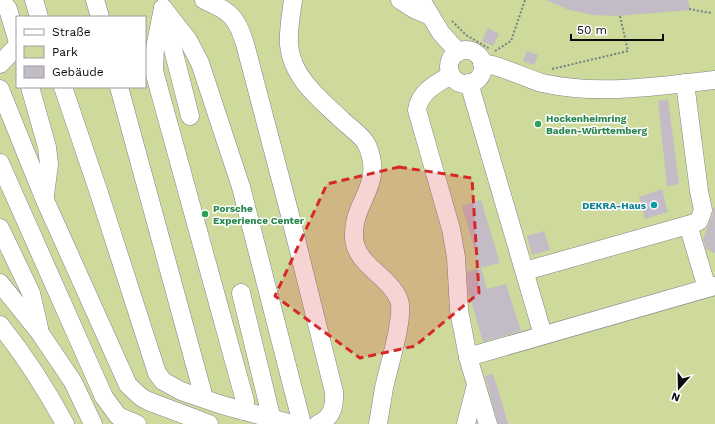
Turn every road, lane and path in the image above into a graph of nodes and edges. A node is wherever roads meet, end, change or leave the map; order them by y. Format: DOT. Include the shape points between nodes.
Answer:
graph roads {
  1 [pos="1,0"];
  2 [pos="34,0"];
  3 [pos="95,0"];
  4 [pos="204,0"];
  5 [pos="293,0"];
  6 [pos="400,0"];
  7 [pos="525,0"];
  8 [pos="161,4"];
  9 [pos="425,7"];
  10 [pos="690,9"];
  11 [pos="711,13"];
  12 [pos="39,16"];
  13 [pos="100,16"];
  14 [pos="620,16"];
  15 [pos="449,18"];
  16 [pos="16,37"];
  17 [pos="16,47"];
  18 [pos="458,52"];
  19 [pos="502,55"];
  20 [pos="488,57"];
  21 [pos="0,64"];
  22 [pos="547,72"];
  23 [pos="451,75"];
  24 [pos="715,80"];
  25 [pos="469,83"];
  26 [pos="685,83"];
  27 [pos="63,88"];
  28 [pos="119,88"];
  29 [pos="32,92"];
  30 [pos="1,95"];
  31 [pos="190,116"];
  32 [pos="0,163"];
  33 [pos="44,198"];
  34 [pos="688,225"];
  35 [pos="0,228"];
  36 [pos="525,271"];
  37 [pos="0,283"];
  38 [pos="711,287"];
  39 [pos="241,293"];
  40 [pos="0,325"];
  41 [pos="40,333"];
  42 [pos="543,335"];
  43 [pos="468,357"];
  44 [pos="476,384"];
  45 [pos="204,398"];
  46 [pos="244,411"];
  47 [pos="272,420"];
  48 [pos="65,424"];
  49 [pos="93,424"];
  50 [pos="137,424"];
  51 [pos="209,424"];
  52 [pos="292,424"];
  53 [pos="302,424"];
  54 [pos="318,424"];
  55 [pos="378,424"];
  56 [pos="466,424"];
  57 [pos="488,424"];
  1 -- 16 [label="lane" via="8,9"];
  2 -- 12 [label="lane"];
  3 -- 13 [label="lane"];
  4 -- 54 [label="lane" via="236,21 290,211 334,392 335,400 330,415"];
  5 -- 55 [label="lane" via="289,46 295,67 310,90 366,143 372,157 370,187 357,214 354,244 362,258 392,288 399,300 400,315"];
  6 -- 9 [label="lane" via="414,9"];
  7 -- 20 [label="path" via="511,41 497,48"];
  8 -- 31 [label="lane"];
  8 -- 46 [label="lane" via="154,71 245,401"];
  8 -- 53 [label="lane" via="188,40 203,70 241,187"];
  9 -- 18 [label="lane" via="448,43"];
  10 -- 11 [label="path"];
  14 -- 22 [label="path" via="628,51 555,67"];
  15 -- 20 [label="path"];
  17 -- 21 [label="lane"];
  18 -- 20 [label="lane" via="469,50"];
  18 -- 23 [label="lane" via="449,65"];
  19 -- 20 [label="path"];
  20 -- 25 [label="lane" via="479,78"];
  20 -- 26 [label="lane" via="495,64 542,82 586,89 634,89"];
  23 -- 25 [label="lane" via="459,82"];
  23 -- 43 [label="lane" via="433,85 424,94 418,103 418,110 451,229 456,257 459,310"];
  24 -- 26 [label="lane"];
  25 -- 36 [label="lane"];
  26 -- 34 [label="lane" via="703,210 699,221"];
  27 -- 45 [label="lane" via="157,373 168,384"];
  28 -- 45 [label="lane"];
  29 -- 30 [label="lane"];
  29 -- 33 [label="lane" via="47,147"];
  30 -- 33 [label="lane"];
  32 -- 50 [label="lane" via="104,397 118,416"];
  33 -- 51 [label="lane" via="128,385 148,401"];
  34 -- 36 [label="lane"];
  34 -- 38 [label="lane"];
  35 -- 41 [label="lane" via="31,293"];
  36 -- 42 [label="lane"];
  37 -- 41 [label="lane"];
  38 -- 42 [label="lane"];
  39 -- 47 [label="lane"];
  40 -- 48 [label="lane" via="20,350"];
  41 -- 49 [label="lane" via="74,382"];
  42 -- 43 [label="lane"];
  43 -- 44 [label="lane"];
  44 -- 56 [label="lane"];
  44 -- 57 [label="lane"];
  45 -- 46 [label="lane"];
  46 -- 47 [label="lane"];
  47 -- 52 [label="lane"];
}
